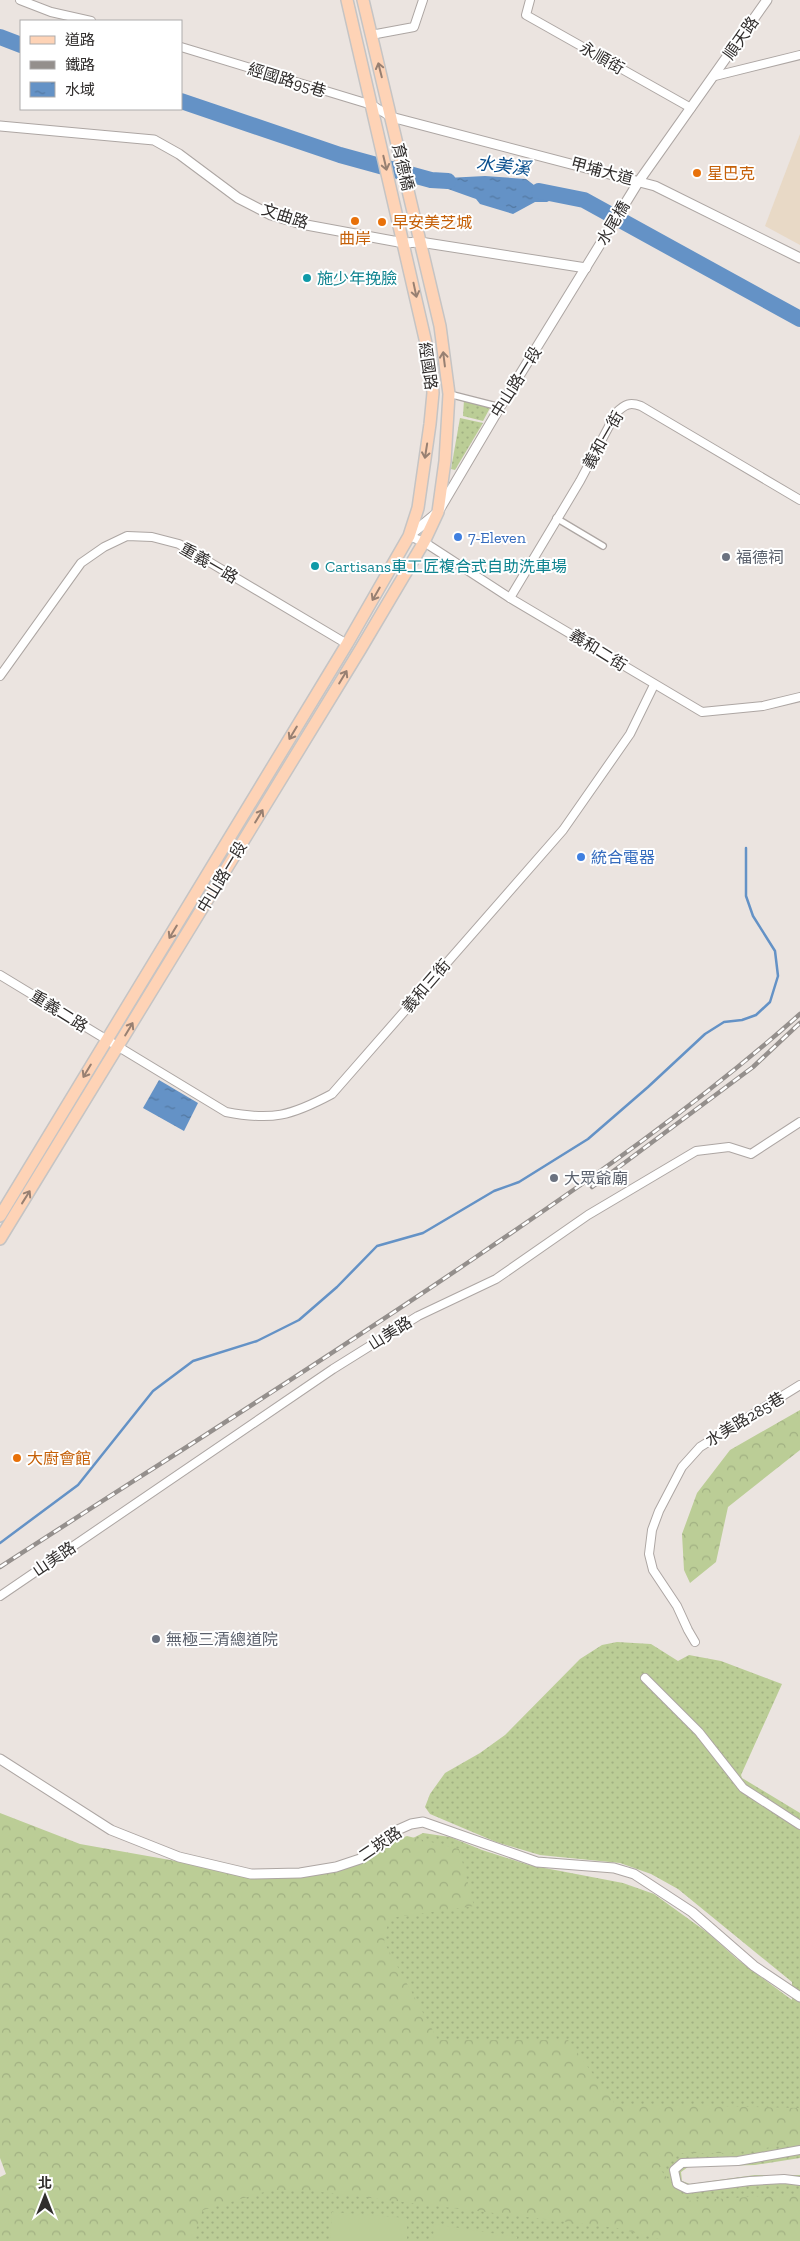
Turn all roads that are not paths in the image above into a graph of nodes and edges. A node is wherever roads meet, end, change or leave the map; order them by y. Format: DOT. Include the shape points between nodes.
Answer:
graph roads {
  1 [pos="20,0"];
  2 [pos="347,0"];
  3 [pos="363,0"];
  4 [pos="423,0"];
  5 [pos="530,0"];
  6 [pos="767,0"];
  7 [pos="87,20"];
  8 [pos="371,35"];
  9 [pos="182,47"];
  10 [pos="800,55"];
  11 [pos="715,76"];
  12 [pos="372,105"];
  13 [pos="692,108"];
  14 [pos="391,117"];
  15 [pos="0,126"];
  16 [pos="639,181"];
  17 [pos="393,196"];
  18 [pos="410,200"];
  19 [pos="420,242"];
  20 [pos="404,243"];
  21 [pos="595,254"];
  22 [pos="798,256"];
  23 [pos="586,268"];
  24 [pos="449,394"];
  25 [pos="500,407"];
  26 [pos="800,500"];
  27 [pos="438,512"];
  28 [pos="556,518"];
  29 [pos="409,536"];
  30 [pos="424,542"];
  31 [pos="604,546"];
  32 [pos="510,598"];
  33 [pos="347,644"];
  34 [pos="0,676"];
  35 [pos="654,684"];
  36 [pos="800,697"];
  37 [pos="0,975"];
  38 [pos="106,1040"];
  39 [pos="118,1048"];
  40 [pos="800,1122"];
  41 [pos="0,1216"];
  42 [pos="0,1239"];
  43 [pos="800,1385"];
  44 [pos="0,1596"];
  45 [pos="695,1642"];
  46 [pos="645,1678"];
  47 [pos="0,1759"];
  48 [pos="800,1825"];
  49 [pos="800,1997"];
  50 [pos="800,2150"];
  51 [pos="800,2181"];
  1 -- 7 [label="street" via="51,12"];
  2 -- 12 [label="main road"];
  3 -- 8 [label="main road"];
  4 -- 8 [label="street" via="414,27"];
  5 -- 13 [label="street, 永順街" via="526,15"];
  6 -- 11 [label="street, 順天路"];
  14 -- 8 [label="main road, one-way"];
  9 -- 12 [label="street, 經國路95巷"];
  10 -- 11 [label="street"];
  11 -- 13 [label="street"];
  12 -- 14 [label="street, 經國路95巷"];
  12 -- 17 [label="main road, 育德橋, one-way"];
  13 -- 16 [label="street"];
  14 -- 16 [label="street, 甲埔大道"];
  14 -- 18 [label="main road, 育德橋"];
  15 -- 20 [label="street, 文曲路" via="154,140 179,154 238,198 271,216"];
  16 -- 21 [label="street, 水尾橋"];
  16 -- 22 [label="street, 甲埔大道" via="671,192"];
  17 -- 20 [label="main road, 經國路"];
  18 -- 19 [label="main road, 經國路"];
  19 -- 20 [label="street, 文曲路"];
  19 -- 23 [label="street, 文曲路"];
  24 -- 19 [label="main road, 經國路, one-way" via="440,326"];
  20 -- 29 [label="main road, 經國路, one-way" via="431,365 433,393 418,508"];
  21 -- 23 [label="street, 中山路一段"];
  23 -- 25 [label="street, 中山路一段"];
  24 -- 25 [label="street"];
  24 -- 27 [label="main road, 經國路"];
  25 -- 27 [label="street, 中山路一段"];
  26 -- 28 [label="street, 義和一街" via="632,403 624,405 616,413"];
  27 -- 29 [label="street, 中山路一段"];
  27 -- 30 [label="main road, 中山路一段"];
  28 -- 31 [label="street"];
  28 -- 32 [label="street, 義和一街"];
  29 -- 30 [label="street, 義和二街"];
  29 -- 33 [label="main road, 中山路一段, one-way"];
  30 -- 32 [label="street, 義和二街"];
  39 -- 30 [label="main road, 中山路一段, one-way"];
  32 -- 35 [label="street, 義和二街"];
  33 -- 34 [label="street, 重義一路" via="179,544 152,536 127,536 81,563"];
  33 -- 38 [label="main road, 中山路一段, one-way"];
  35 -- 36 [label="street, 義和二街" via="702,712 764,706"];
  35 -- 39 [label="street, 義和三街" via="630,734 563,830 332,1094 304,1109 280,1116 253,1117 226,1112"];
  37 -- 38 [label="street, 重義二路"];
  38 -- 39 [label="street, 重義二路"];
  38 -- 41 [label="main road, 中山路一段, one-way"];
  42 -- 39 [label="main road, 中山路一段, one-way"];
  40 -- 44 [label="street, 山美路" via="751,1154 729,1147 696,1151 588,1215 496,1279 418,1316 333,1369"];
  43 -- 45 [label="street, 水美路285巷" via="700,1447 682,1467 659,1511 652,1530 649,1554 653,1570 677,1606"];
  46 -- 48 [label="street" via="699,1732 743,1788"];
  47 -- 49 [label="street, 二崁路" via="111,1830 179,1857 251,1874 300,1873 336,1867 360,1859 393,1832 423,1822 538,1862 614,1868 634,1874 692,1912 754,1966"];
  50 -- 51 [label="street" via="738,2162 682,2163 674,2170 677,2184 687,2190 750,2181"];
}
